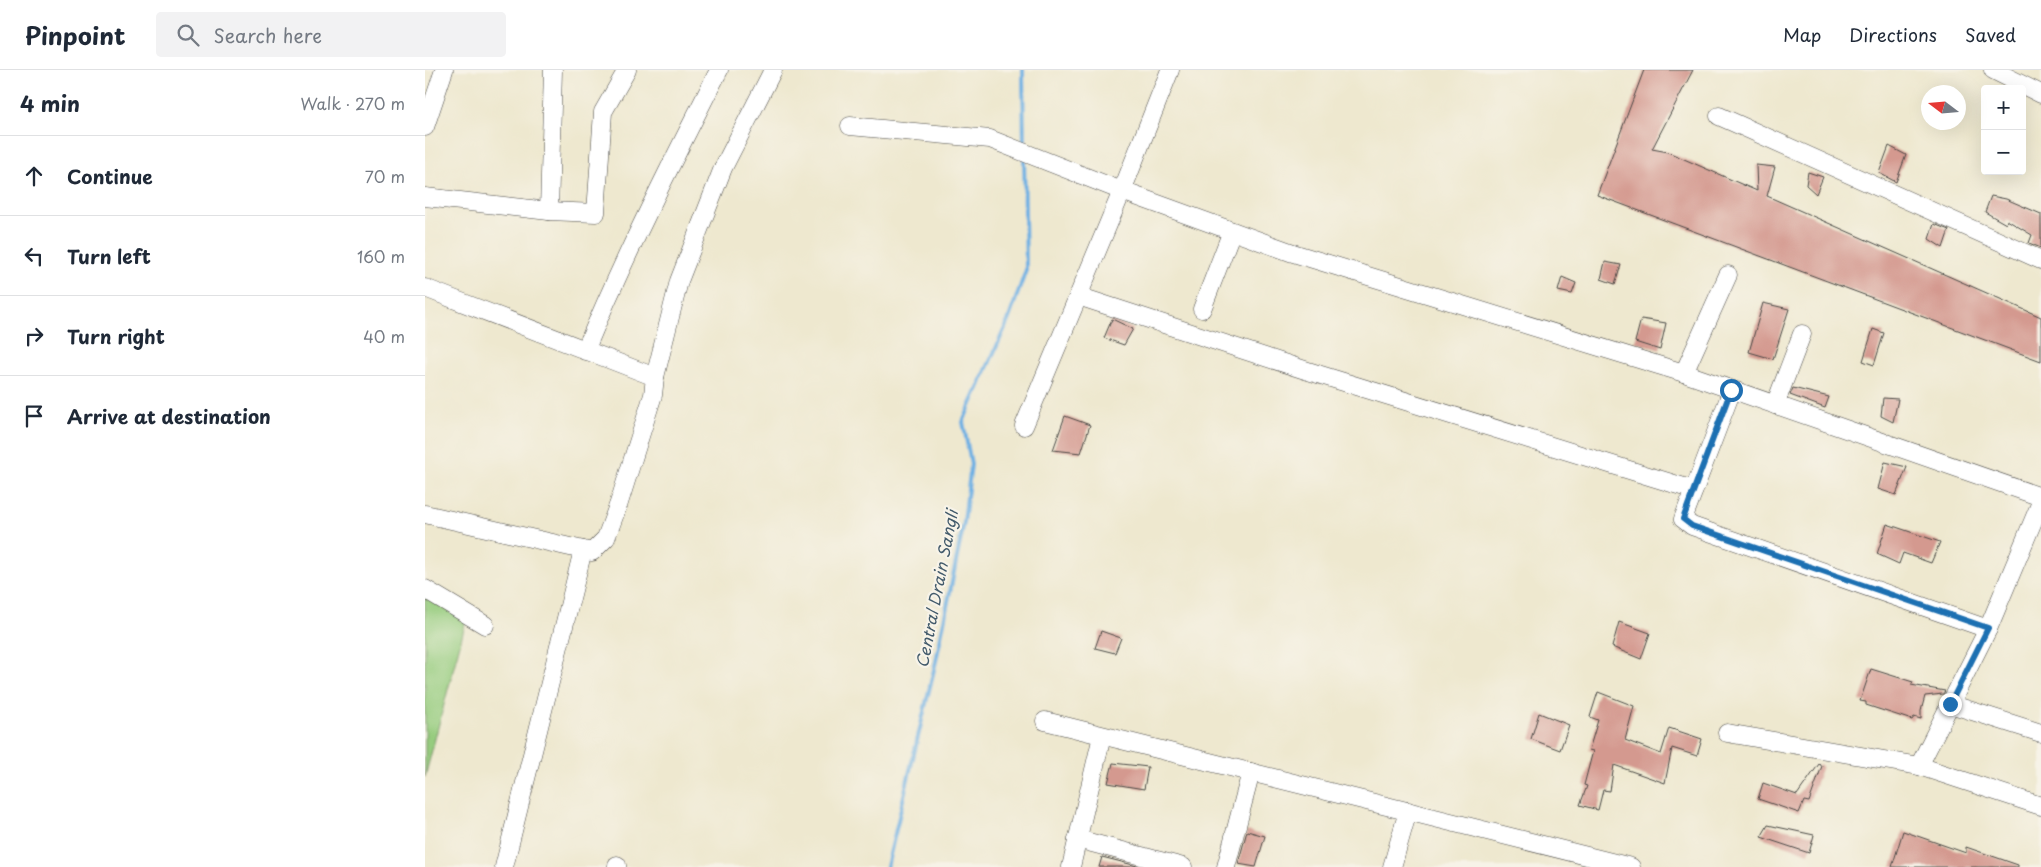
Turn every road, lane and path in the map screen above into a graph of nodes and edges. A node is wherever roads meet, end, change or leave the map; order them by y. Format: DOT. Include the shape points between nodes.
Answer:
graph roads {
  1 [pos="444,70"];
  2 [pos="553,70"];
  3 [pos="627,70"];
  4 [pos="719,70"];
  5 [pos="773,70"];
  6 [pos="1170,70"];
  7 [pos="1993,70"];
  8 [pos="2041,94"];
  9 [pos="1719,116"];
  10 [pos="850,126"];
  11 [pos="425,127"];
  12 [pos="1123,192"];
  13 [pos="425,197"];
  14 [pos="549,210"];
  15 [pos="1232,231"];
  16 [pos="2041,260"];
  17 [pos="1728,275"];
  18 [pos="425,288"];
  19 [pos="1078,296"];
  20 [pos="1202,308"];
  21 [pos="1802,334"];
  22 [pos="585,351"];
  23 [pos="1685,373"];
  24 [pos="655,377"];
  25 [pos="1731,390"];
  26 [pos="1775,405"];
  27 [pos="1024,426"];
  28 [pos="1694,490"];
  29 [pos="2041,497"];
  30 [pos="2041,502"];
  31 [pos="425,514"];
  32 [pos="583,550"];
  33 [pos="425,589"];
  34 [pos="485,625"];
  35 [pos="1988,628"];
  36 [pos="1950,704"];
  37 [pos="1045,721"];
  38 [pos="1727,733"];
  39 [pos="2041,733"];
  40 [pos="1103,736"];
  41 [pos="1919,766"];
  42 [pos="1251,772"];
  43 [pos="2041,806"];
  44 [pos="1408,811"];
  45 [pos="1077,839"];
  46 [pos="504,867"];
  47 [pos="1071,867"];
  48 [pos="1183,867"];
  49 [pos="1225,867"];
  50 [pos="1392,867"];
  51 [pos="1631,867"];
  1 -- 11 [label="street"];
  2 -- 14 [label="street"];
  3 -- 14 [label="street" via="603,112 596,213"];
  4 -- 22 [label="street" via="670,165"];
  5 -- 24 [label="street" via="723,168 679,281"];
  6 -- 12 [label="street"];
  7 -- 8 [label="street"];
  9 -- 16 [label="street"];
  10 -- 12 [label="street" via="990,139"];
  12 -- 15 [label="street"];
  12 -- 19 [label="street"];
  13 -- 14 [label="street"];
  15 -- 20 [label="street"];
  15 -- 23 [label="street" via="1293,253"];
  17 -- 23 [label="street"];
  18 -- 22 [label="street"];
  19 -- 27 [label="street"];
  19 -- 28 [label="street"];
  21 -- 26 [label="street"];
  22 -- 24 [label="street"];
  23 -- 25 [label="street"];
  24 -- 32 [label="street" via="639,442 606,538 592,552"];
  25 -- 26 [label="street"];
  25 -- 28 [label="street"];
  26 -- 29 [label="street"];
  28 -- 35 [label="street" via="1683,519 1692,526"];
  30 -- 35 [label="street"];
  31 -- 32 [label="street"];
  32 -- 46 [label="street"];
  33 -- 34 [label="street"];
  35 -- 36 [label="street"];
  36 -- 39 [label="street"];
  36 -- 41 [label="street"];
  37 -- 40 [label="street"];
  38 -- 41 [label="street"];
  40 -- 42 [label="street"];
  40 -- 45 [label="street"];
  41 -- 43 [label="street"];
  42 -- 44 [label="street"];
  42 -- 49 [label="street"];
  44 -- 50 [label="street"];
  44 -- 51 [label="street"];
  45 -- 47 [label="street"];
  45 -- 48 [label="street"];
}
